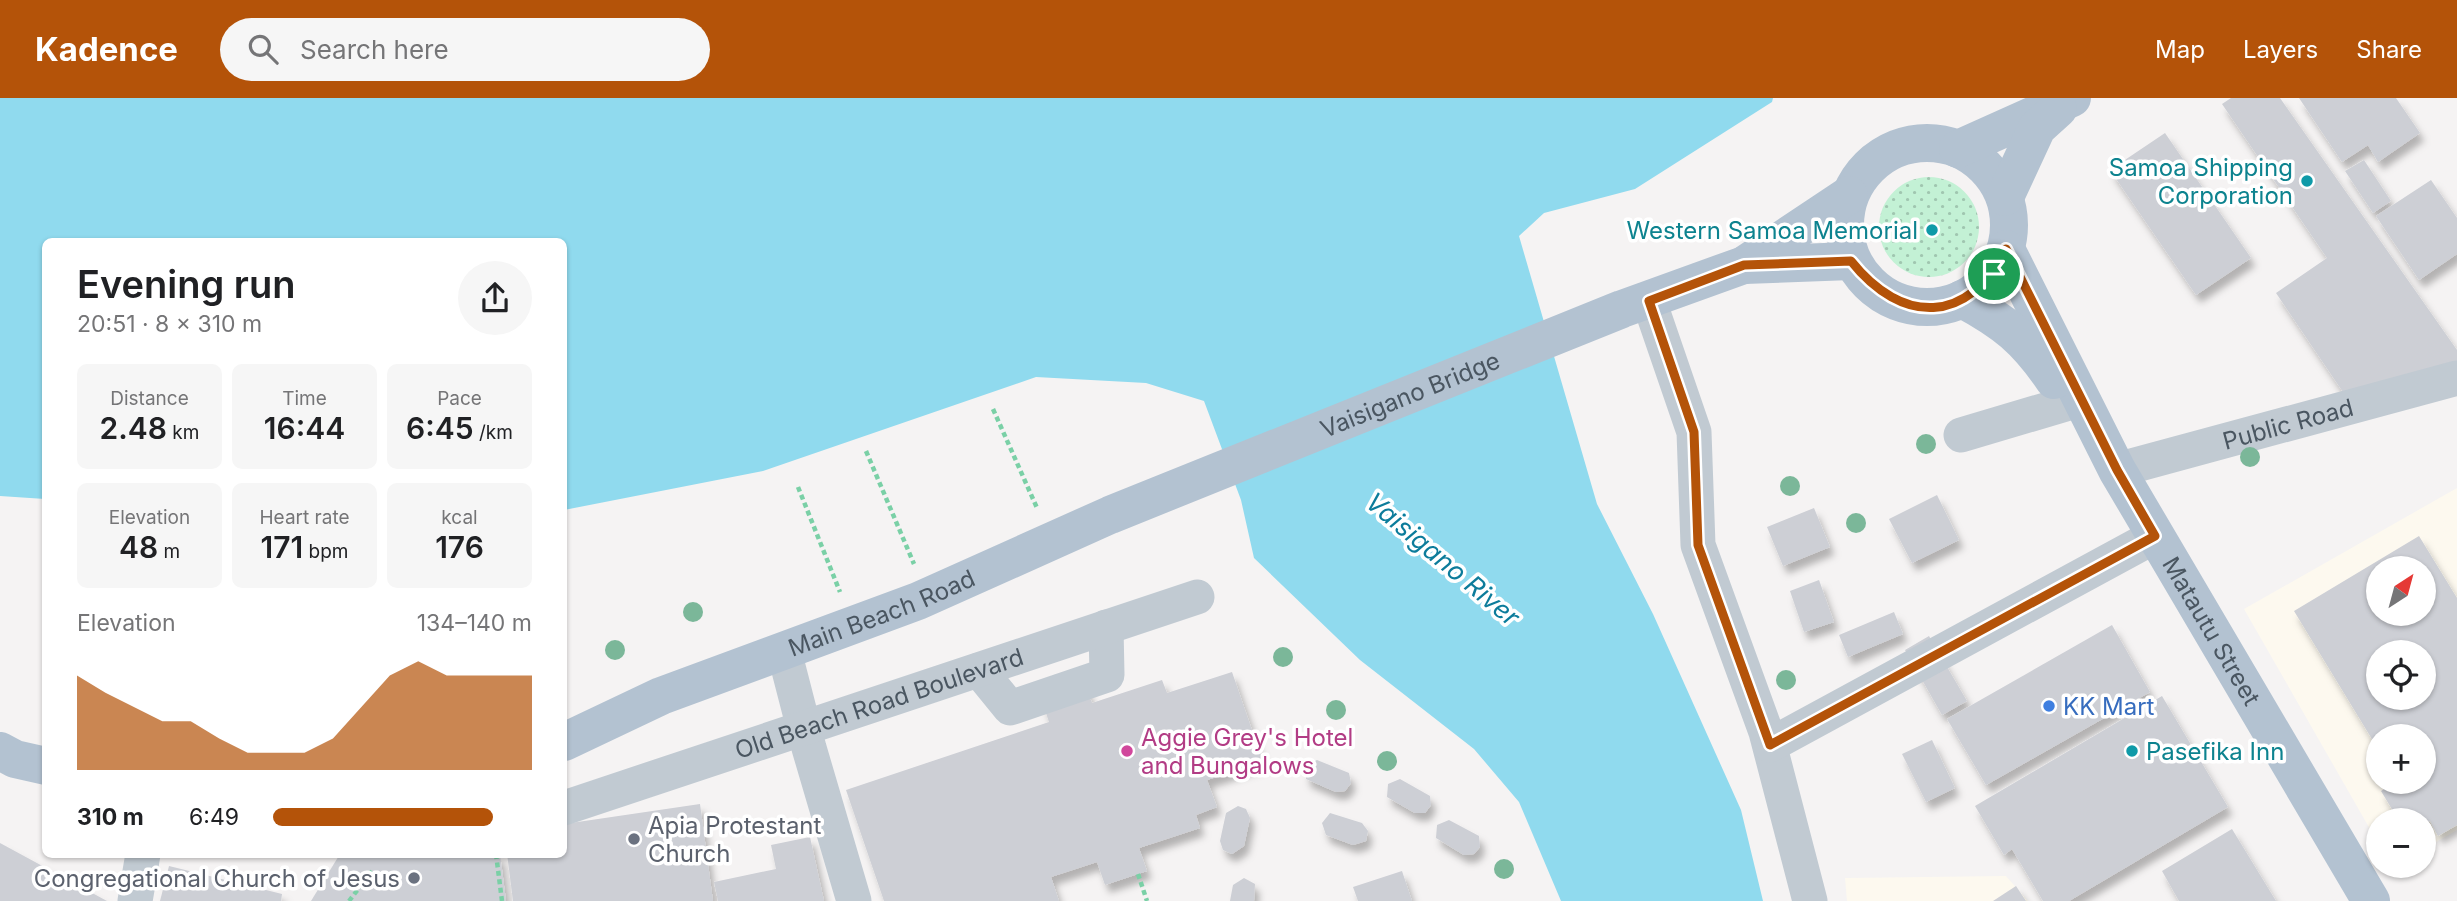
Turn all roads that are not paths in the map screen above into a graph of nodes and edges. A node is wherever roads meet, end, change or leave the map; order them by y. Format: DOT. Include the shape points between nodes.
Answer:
graph roads {
  1 [pos="2067,102"];
  2 [pos="1958,149"];
  3 [pos="1849,195"];
  4 [pos="2005,197"];
  5 [pos="2006,249"];
  6 [pos="1851,261"];
  7 [pos="1744,265"];
  8 [pos="1962,299"];
  9 [pos="1635,305"];
  10 [pos="2457,377"];
  11 [pos="2069,403"];
  12 [pos="1961,435"];
  13 [pos="2117,470"];
  14 [pos="1199,481"];
  15 [pos="2155,536"];
  16 [pos="1196,597"];
  17 [pos="1106,627"];
  18 [pos="784,651"];
  19 [pos="979,670"];
  20 [pos="804,728"];
  21 [pos="567,741"];
  22 [pos="1770,745"];
  23 [pos="0,751"];
  24 [pos="42,765"];
  25 [pos="567,807"];
  26 [pos="142,858"];
  27 [pos="135,901"];
  28 [pos="854,901"];
  29 [pos="1810,901"];
  30 [pos="2371,901"];
  1 -- 2 [label="main road"];
  1 -- 4 [label="main road" via="2037,128"];
  2 -- 3 [label="main road" via="1935,143 1890,151 1869,165"];
  2 -- 4 [label="main road" via="1994,177"];
  3 -- 6 [label="main road" via="1844,237"];
  3 -- 7 [label="main road"];
  4 -- 5 [label="main road"];
  5 -- 8 [label="main road" via="1994,274"];
  5 -- 13 [label="main road, Matautu Street"];
  6 -- 7 [label="main road"];
  6 -- 8 [label="main road" via="1870,285 1894,301 1921,307"];
  7 -- 9 [label="main road"];
  8 -- 11 [label="main road, Matautu Street" via="2003,321 2038,358"];
  9 -- 14 [label="main road, Vaisigano Bridge"];
  9 -- 22 [label="street" via="1694,432 1698,545"];
  10 -- 13 [label="street, Public Road"];
  11 -- 12 [label="street"];
  11 -- 13 [label="main road, Matautu Street"];
  13 -- 15 [label="main road, Matautu Street"];
  14 -- 18 [label="main road, Main Beach Road" via="928,597"];
  15 -- 22 [label="street"];
  15 -- 30 [label="main road, Matautu Street"];
  16 -- 17 [label="street, Old Beach Road Boulevard"];
  17 -- 19 [label="street, Old Beach Road Boulevard"];
  17 -- 19 [label="street" via="1107,675 1010,708"];
  18 -- 20 [label="street"];
  18 -- 21 [label="main road, Main Beach Road" via="661,696"];
  19 -- 20 [label="street, Old Beach Road Boulevard"];
  20 -- 25 [label="street, Old Beach Road Boulevard"];
  20 -- 28 [label="street"];
  22 -- 29 [label="street"];
  23 -- 24 [label="main road"];
  26 -- 27 [label="street"];
}
